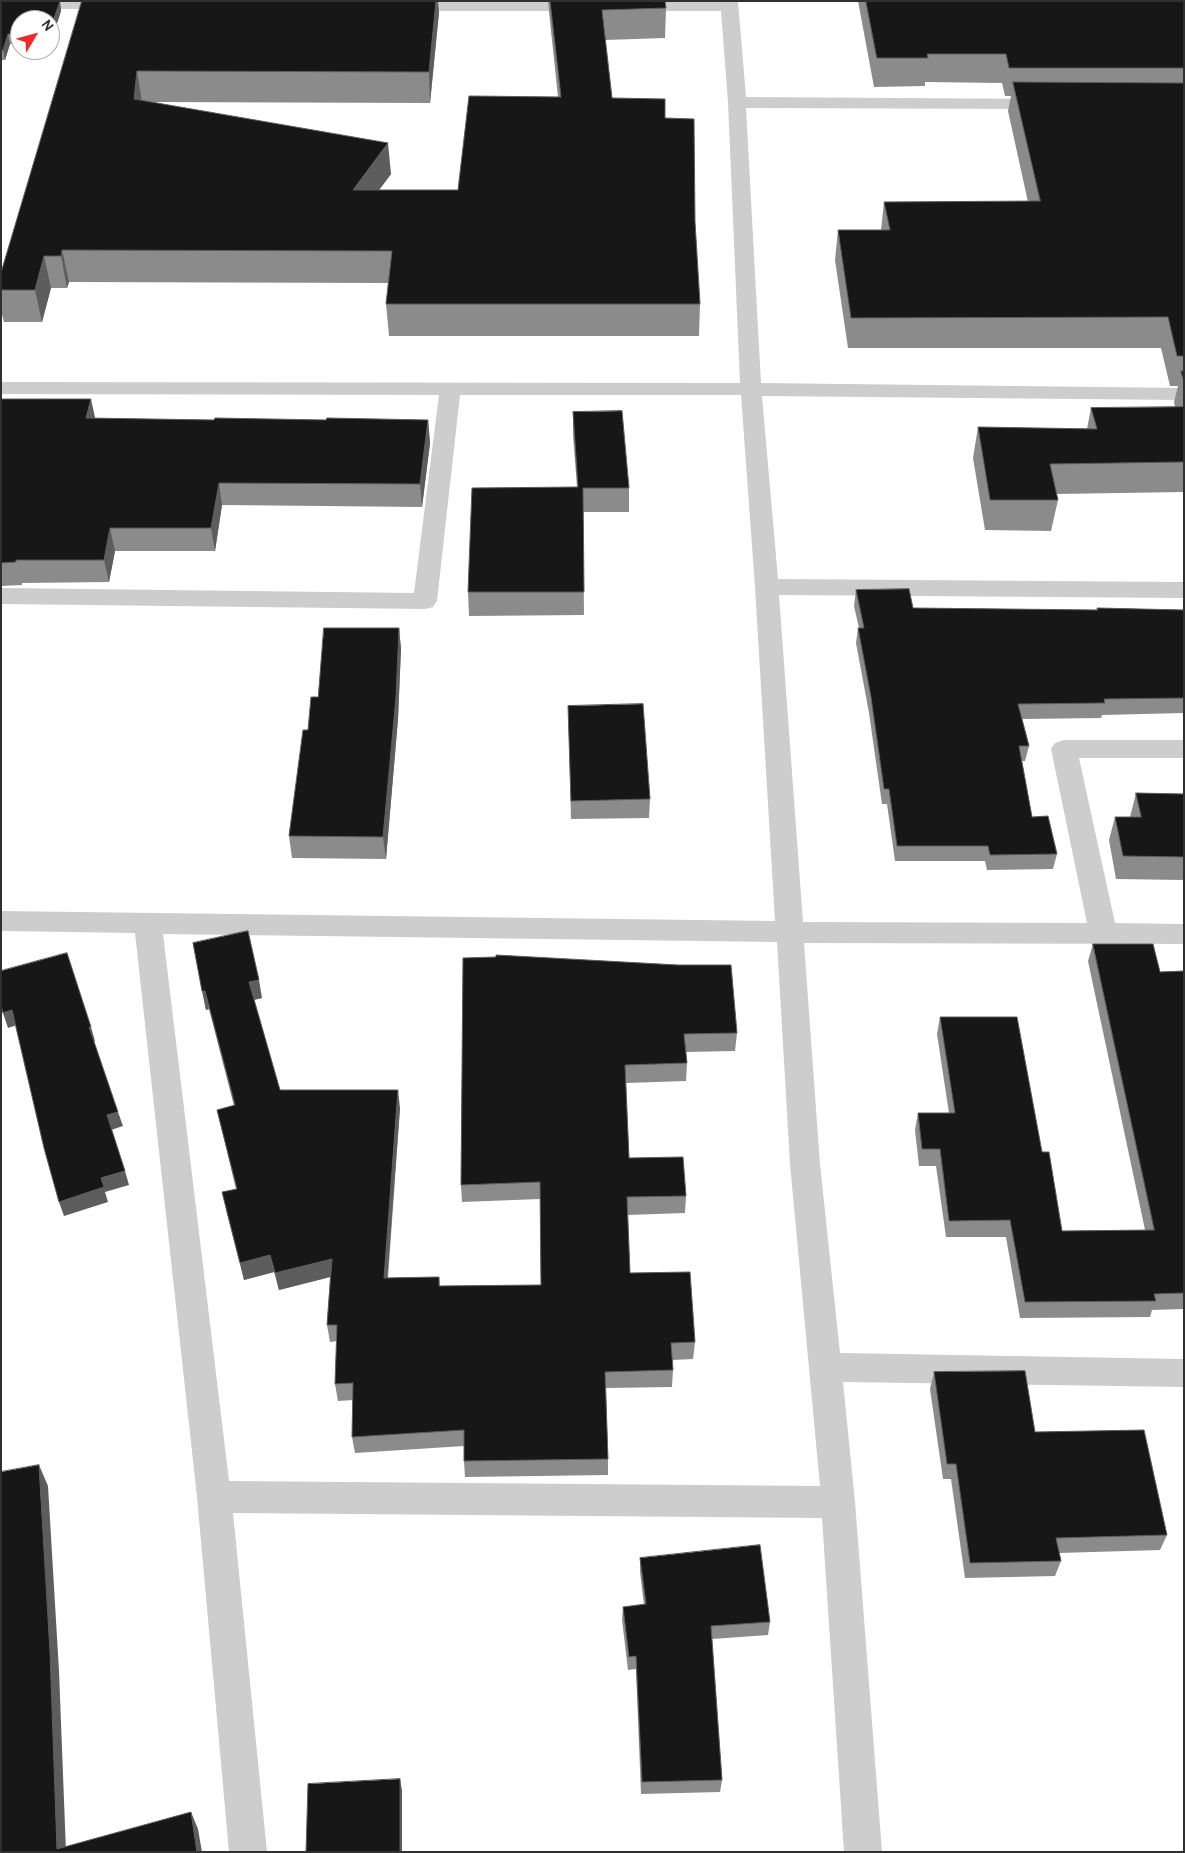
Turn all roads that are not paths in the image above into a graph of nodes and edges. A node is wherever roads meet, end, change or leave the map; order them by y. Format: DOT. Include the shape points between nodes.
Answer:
graph roads {
  1 [pos="729,3"];
  2 [pos="1,4"];
  3 [pos="138,4"];
  4 [pos="382,6"];
  5 [pos="737,102"];
  6 [pos="1065,104"];
  7 [pos="1,388"];
  8 [pos="751,389"];
  9 [pos="450,390"];
  10 [pos="1184,394"];
  11 [pos="767,587"];
  12 [pos="1184,590"];
  13 [pos="1,596"];
  14 [pos="1184,749"];
  15 [pos="1,921"];
  16 [pos="148,922"];
  17 [pos="789,932"];
  18 [pos="1103,933"];
  19 [pos="1184,934"];
  20 [pos="825,1367"];
  21 [pos="1184,1373"];
  22 [pos="214,1497"];
  23 [pos="838,1502"];
  24 [pos="248,1852"];
  25 [pos="863,1852"];
  1 -- 4 [label="street"];
  1 -- 5 [label="street"];
  2 -- 3 [label="street"];
  5 -- 6 [label="street"];
  5 -- 8 [label="street"];
  7 -- 9 [label="street"];
  8 -- 9 [label="street"];
  8 -- 10 [label="street"];
  8 -- 11 [label="street"];
  9 -- 13 [label="street" via="426,601"];
  11 -- 12 [label="street"];
  11 -- 17 [label="street"];
  14 -- 18 [label="street" via="1064,749"];
  15 -- 16 [label="street"];
  16 -- 17 [label="street"];
  16 -- 22 [label="street"];
  17 -- 18 [label="street"];
  17 -- 20 [label="street" via="805,1164"];
  18 -- 19 [label="street"];
  20 -- 21 [label="street"];
  20 -- 23 [label="street"];
  22 -- 23 [label="street"];
  22 -- 24 [label="street"];
  23 -- 25 [label="street"];
}
